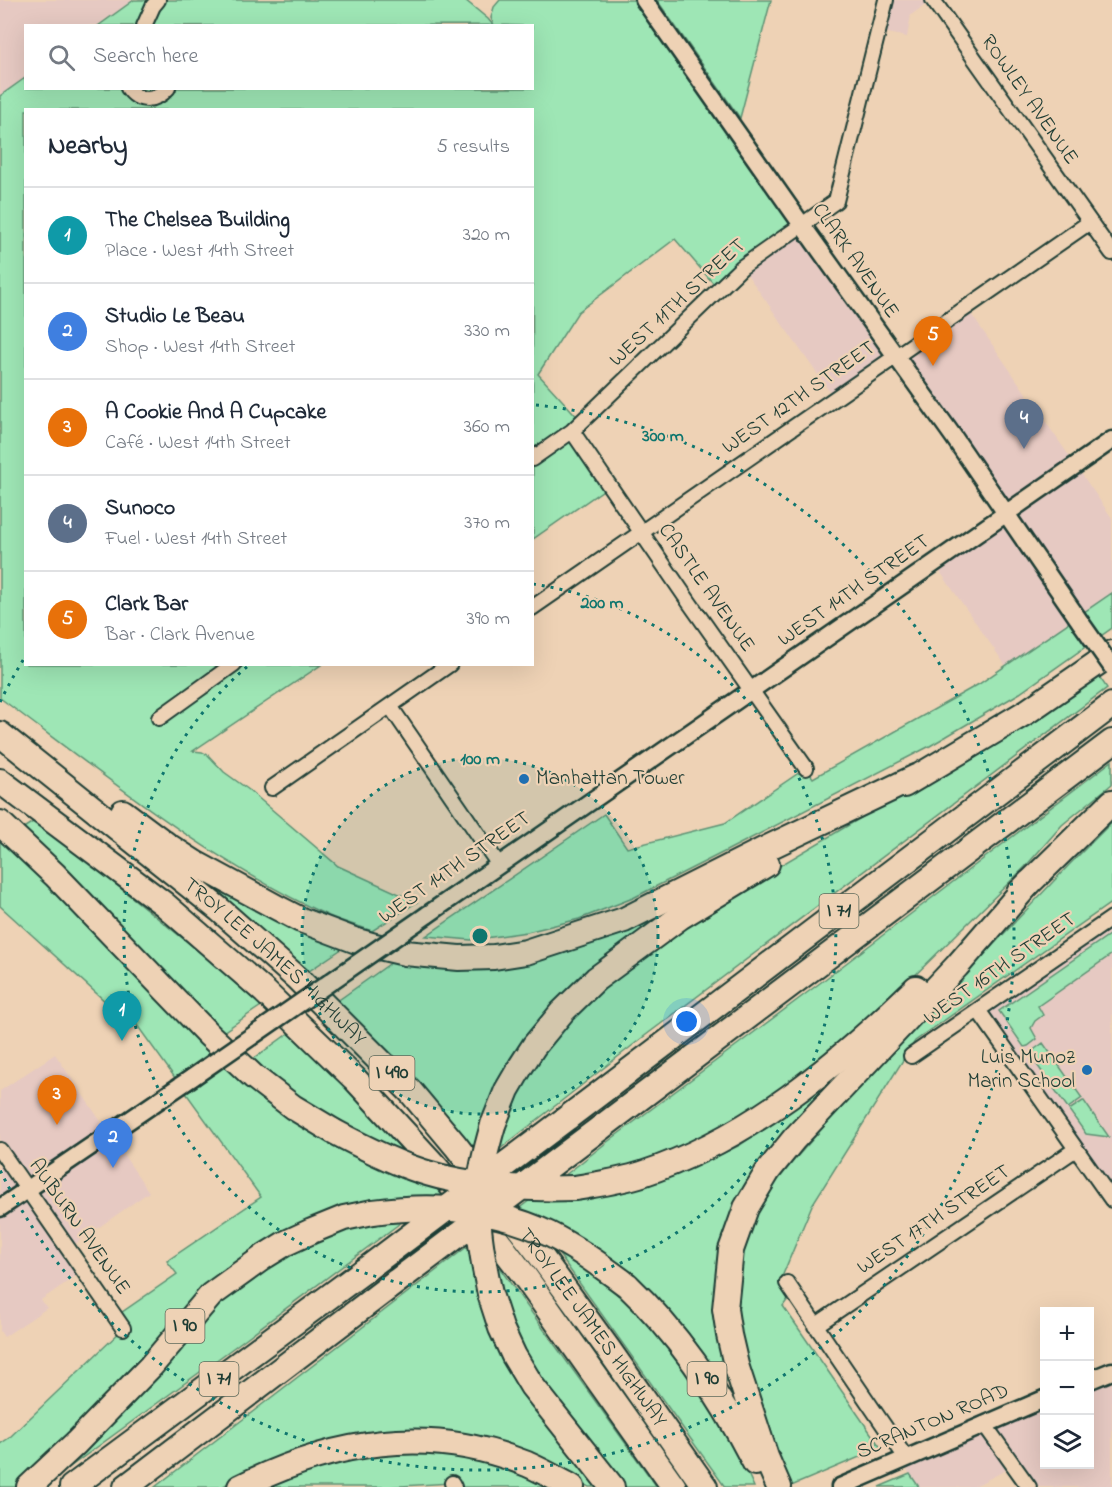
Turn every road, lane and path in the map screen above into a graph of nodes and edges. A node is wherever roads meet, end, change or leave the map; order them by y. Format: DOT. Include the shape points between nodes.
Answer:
graph roads {
  1 [pos="158,0"];
  2 [pos="644,0"];
  3 [pos="886,0"];
  4 [pos="933,0"];
  5 [pos="145,24"];
  6 [pos="129,90"];
  7 [pos="166,90"];
  8 [pos="1090,222"];
  9 [pos="802,225"];
  10 [pos="1112,254"];
  11 [pos="896,357"];
  12 [pos="572,431"];
  13 [pos="1112,440"];
  14 [pos="534,458"];
  15 [pos="1006,513"];
  16 [pos="642,533"];
  17 [pos="534,607"];
  18 [pos="1112,653"];
  19 [pos="231,666"];
  20 [pos="447,666"];
  21 [pos="1112,667"];
  22 [pos="752,690"];
  23 [pos="1112,705"];
  24 [pos="390,706"];
  25 [pos="0,718"];
  26 [pos="159,718"];
  27 [pos="0,734"];
  28 [pos="1112,742"];
  29 [pos="806,768"];
  30 [pos="916,777"];
  31 [pos="0,781"];
  32 [pos="272,788"];
  33 [pos="1112,802"];
  34 [pos="0,823"];
  35 [pos="499,865"];
  36 [pos="1029,883"];
  37 [pos="1112,918"];
  38 [pos="978,1010"];
  39 [pos="911,1056"];
  40 [pos="1076,1149"];
  41 [pos="0,1150"];
  42 [pos="27,1189"];
  43 [pos="1112,1200"];
  44 [pos="0,1208"];
  45 [pos="787,1283"];
  46 [pos="815,1326"];
  47 [pos="123,1328"];
  48 [pos="1112,1371"];
  49 [pos="1094,1378"];
  50 [pos="1040,1401"];
  51 [pos="984,1424"];
  52 [pos="906,1458"];
  53 [pos="29,1487"];
  54 [pos="72,1487"];
  55 [pos="126,1487"];
  56 [pos="240,1487"];
  57 [pos="572,1487"];
  58 [pos="612,1487"];
  59 [pos="674,1487"];
  60 [pos="705,1487"];
  61 [pos="767,1487"];
  62 [pos="779,1487"];
  63 [pos="840,1487"];
  64 [pos="1029,1487"];
  1 -- 5 [label="street"];
  2 -- 9 [label="street, CLARK AVENUE"];
  3 -- 9 [label="street, WEST 11TH STREET" via="836,201"];
  4 -- 8 [label="street, ROWLEY AVENUE"];
  6 -- 7 [label="street" via="149,100"];
  8 -- 10 [label="street, ROWLEY AVENUE"];
  8 -- 11 [label="street, WEST 12TH STREET"];
  9 -- 11 [label="street, CLARK AVENUE"];
  9 -- 12 [label="street, WEST 11TH STREET" via="742,267"];
  11 -- 15 [label="street, CLARK AVENUE"];
  11 -- 16 [label="street, WEST 12TH STREET"];
  12 -- 14 [label="street, WEST 11TH STREET"];
  12 -- 16 [label="street, CASTLE AVENUE"];
  13 -- 15 [label="street, WEST 14TH STREET"];
  15 -- 21 [label="street, CLARK AVENUE, bridge"];
  15 -- 22 [label="street, WEST 14TH STREET"];
  16 -- 17 [label="street, WEST 12TH STREET"];
  16 -- 22 [label="street, CASTLE AVENUE"];
  18 -- 30 [label="highway" via="1028,711"];
  19 -- 26 [label="street"];
  20 -- 24 [label="street"];
  22 -- 29 [label="street, CASTLE AVENUE"];
  22 -- 35 [label="street, WEST 14TH STREET"];
  23 -- 54 [label="highway, I 71, bridge"];
  24 -- 32 [label="street"];
  24 -- 35 [label="street"];
  25 -- 30 [label="highway" via="167,845 276,907 364,943 405,953 459,958 526,952 624,920"];
  27 -- 60 [label="highway, TROY LEE JAMES HIGHWAY / I 490" via="220,910 297,978 410,1091 544,1260"];
  28 -- 55 [label="highway, I 71, bridge"];
  30 -- 58 [label="highway, bridge" via="680,917 596,979 562,1011 520,1065 507,1090 493,1125 478,1204 490,1294 501,1328 532,1386"];
  31 -- 59 [label="highway, TROY LEE JAMES HIGHWAY / I 490" via="164,904 265,992 354,1078 490,1231"];
  33 -- 36 [label="highway"];
  34 -- 36 [label="highway, bridge" via="209,1035 293,1107 368,1150 413,1169 523,1188 575,1188 617,1181 723,1139 812,1080 872,1030"];
  35 -- 42 [label="street, WEST 14TH STREET, bridge"];
  36 -- 62 [label="highway" via="794,1139 768,1171 746,1208 731,1250 726,1309 729,1335"];
  37 -- 38 [label="street, WEST 16TH STREET"];
  38 -- 39 [label="street, WEST 16TH STREET"];
  38 -- 40 [label="street"];
  40 -- 43 [label="street"];
  40 -- 46 [label="street, WEST 17TH STREET"];
  41 -- 42 [label="street, AUBURN AVENUE"];
  42 -- 44 [label="street, WEST 14TH STREET"];
  42 -- 47 [label="street, AUBURN AVENUE"];
  45 -- 46 [label="street"];
  46 -- 52 [label="street"];
  48 -- 49 [label="street"];
  50 -- 51 [label="street, SCRANTON ROAD"];
  51 -- 52 [label="street, SCRANTON ROAD"];
  51 -- 64 [label="street"];
  52 -- 63 [label="street, SCRANTON ROAD"];
  53 -- 61 [label="highway, I 90, bridge" via="151,1366 211,1295 265,1256 344,1218 417,1208 454,1209 521,1223 572,1247 627,1285 669,1328 694,1361 721,1401"];
  56 -- 57 [label="highway" via="335,1450 414,1442 457,1444 490,1452"];
}
